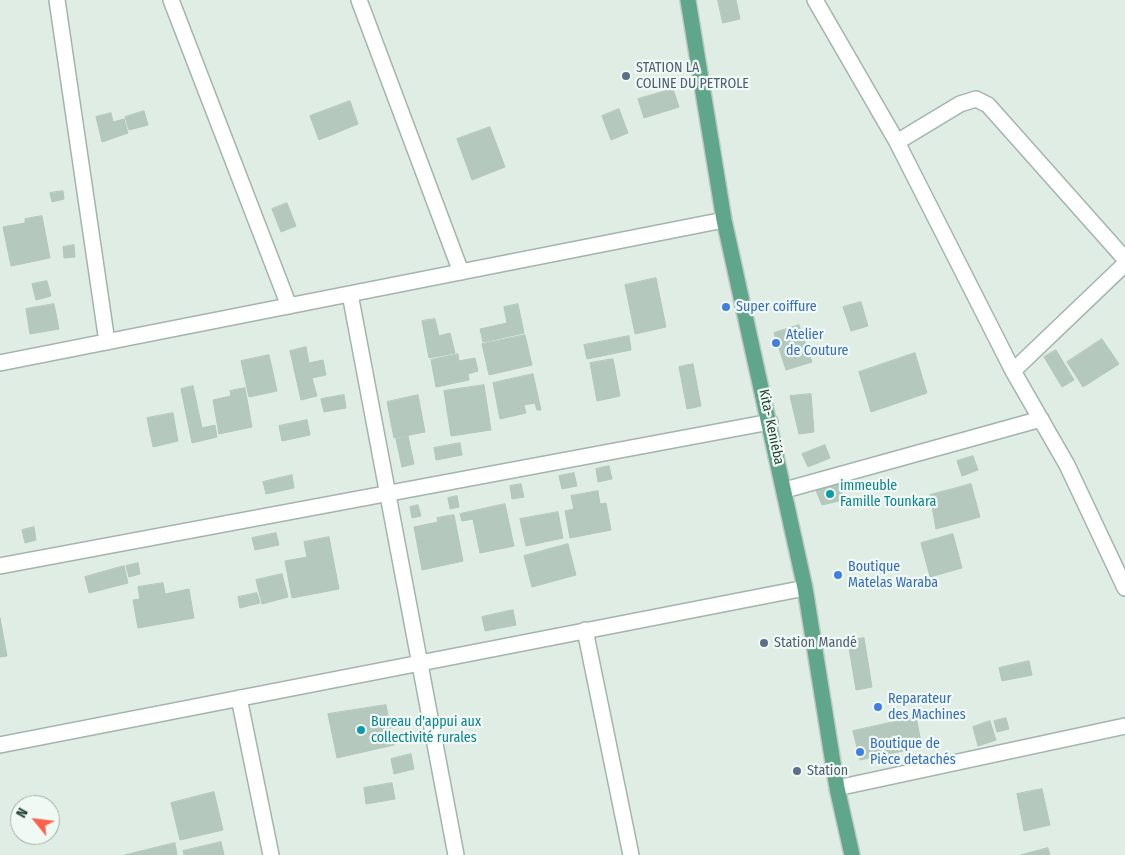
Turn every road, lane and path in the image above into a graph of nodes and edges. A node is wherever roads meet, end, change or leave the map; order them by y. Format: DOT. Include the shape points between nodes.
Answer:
graph roads {
  1 [pos="57,0"];
  2 [pos="171,0"];
  3 [pos="359,0"];
  4 [pos="688,0"];
  5 [pos="815,0"];
  6 [pos="896,142"];
  7 [pos="724,220"];
  8 [pos="1125,259"];
  9 [pos="1125,264"];
  10 [pos="461,272"];
  11 [pos="350,294"];
  12 [pos="289,306"];
  13 [pos="107,342"];
  14 [pos="0,363"];
  15 [pos="1013,371"];
  16 [pos="1041,419"];
  17 [pos="770,422"];
  18 [pos="784,490"];
  19 [pos="388,494"];
  20 [pos="0,566"];
  21 [pos="805,588"];
  22 [pos="1125,588"];
  23 [pos="585,630"];
  24 [pos="420,663"];
  25 [pos="240,698"];
  26 [pos="1125,726"];
  27 [pos="0,745"];
  28 [pos="837,788"];
  29 [pos="271,855"];
  30 [pos="456,855"];
  31 [pos="631,855"];
  32 [pos="852,855"];
  1 -- 13 [label="street"];
  2 -- 12 [label="street"];
  3 -- 10 [label="street"];
  4 -- 7 [label="main road, Kita- Keniéba"];
  5 -- 6 [label="street"];
  6 -- 8 [label="street" via="960,104 976,99 988,105"];
  6 -- 15 [label="street"];
  7 -- 10 [label="street"];
  7 -- 17 [label="main road, Kita- Keniéba"];
  9 -- 15 [label="street"];
  10 -- 11 [label="street"];
  11 -- 12 [label="street"];
  11 -- 19 [label="street"];
  12 -- 13 [label="street"];
  13 -- 14 [label="street"];
  15 -- 16 [label="street"];
  16 -- 18 [label="street"];
  16 -- 22 [label="street" via="1067,465"];
  17 -- 18 [label="main road, Kita- Keniéba"];
  17 -- 19 [label="street"];
  18 -- 21 [label="main road, Kita- Keniéba"];
  19 -- 20 [label="street"];
  19 -- 24 [label="street"];
  21 -- 23 [label="street"];
  21 -- 28 [label="main road, Kita- Keniéba"];
  23 -- 24 [label="street"];
  23 -- 31 [label="street"];
  24 -- 25 [label="street"];
  24 -- 30 [label="street"];
  25 -- 27 [label="street"];
  25 -- 29 [label="street"];
  26 -- 28 [label="street"];
  28 -- 32 [label="main road, Kita- Keniéba"];
}
